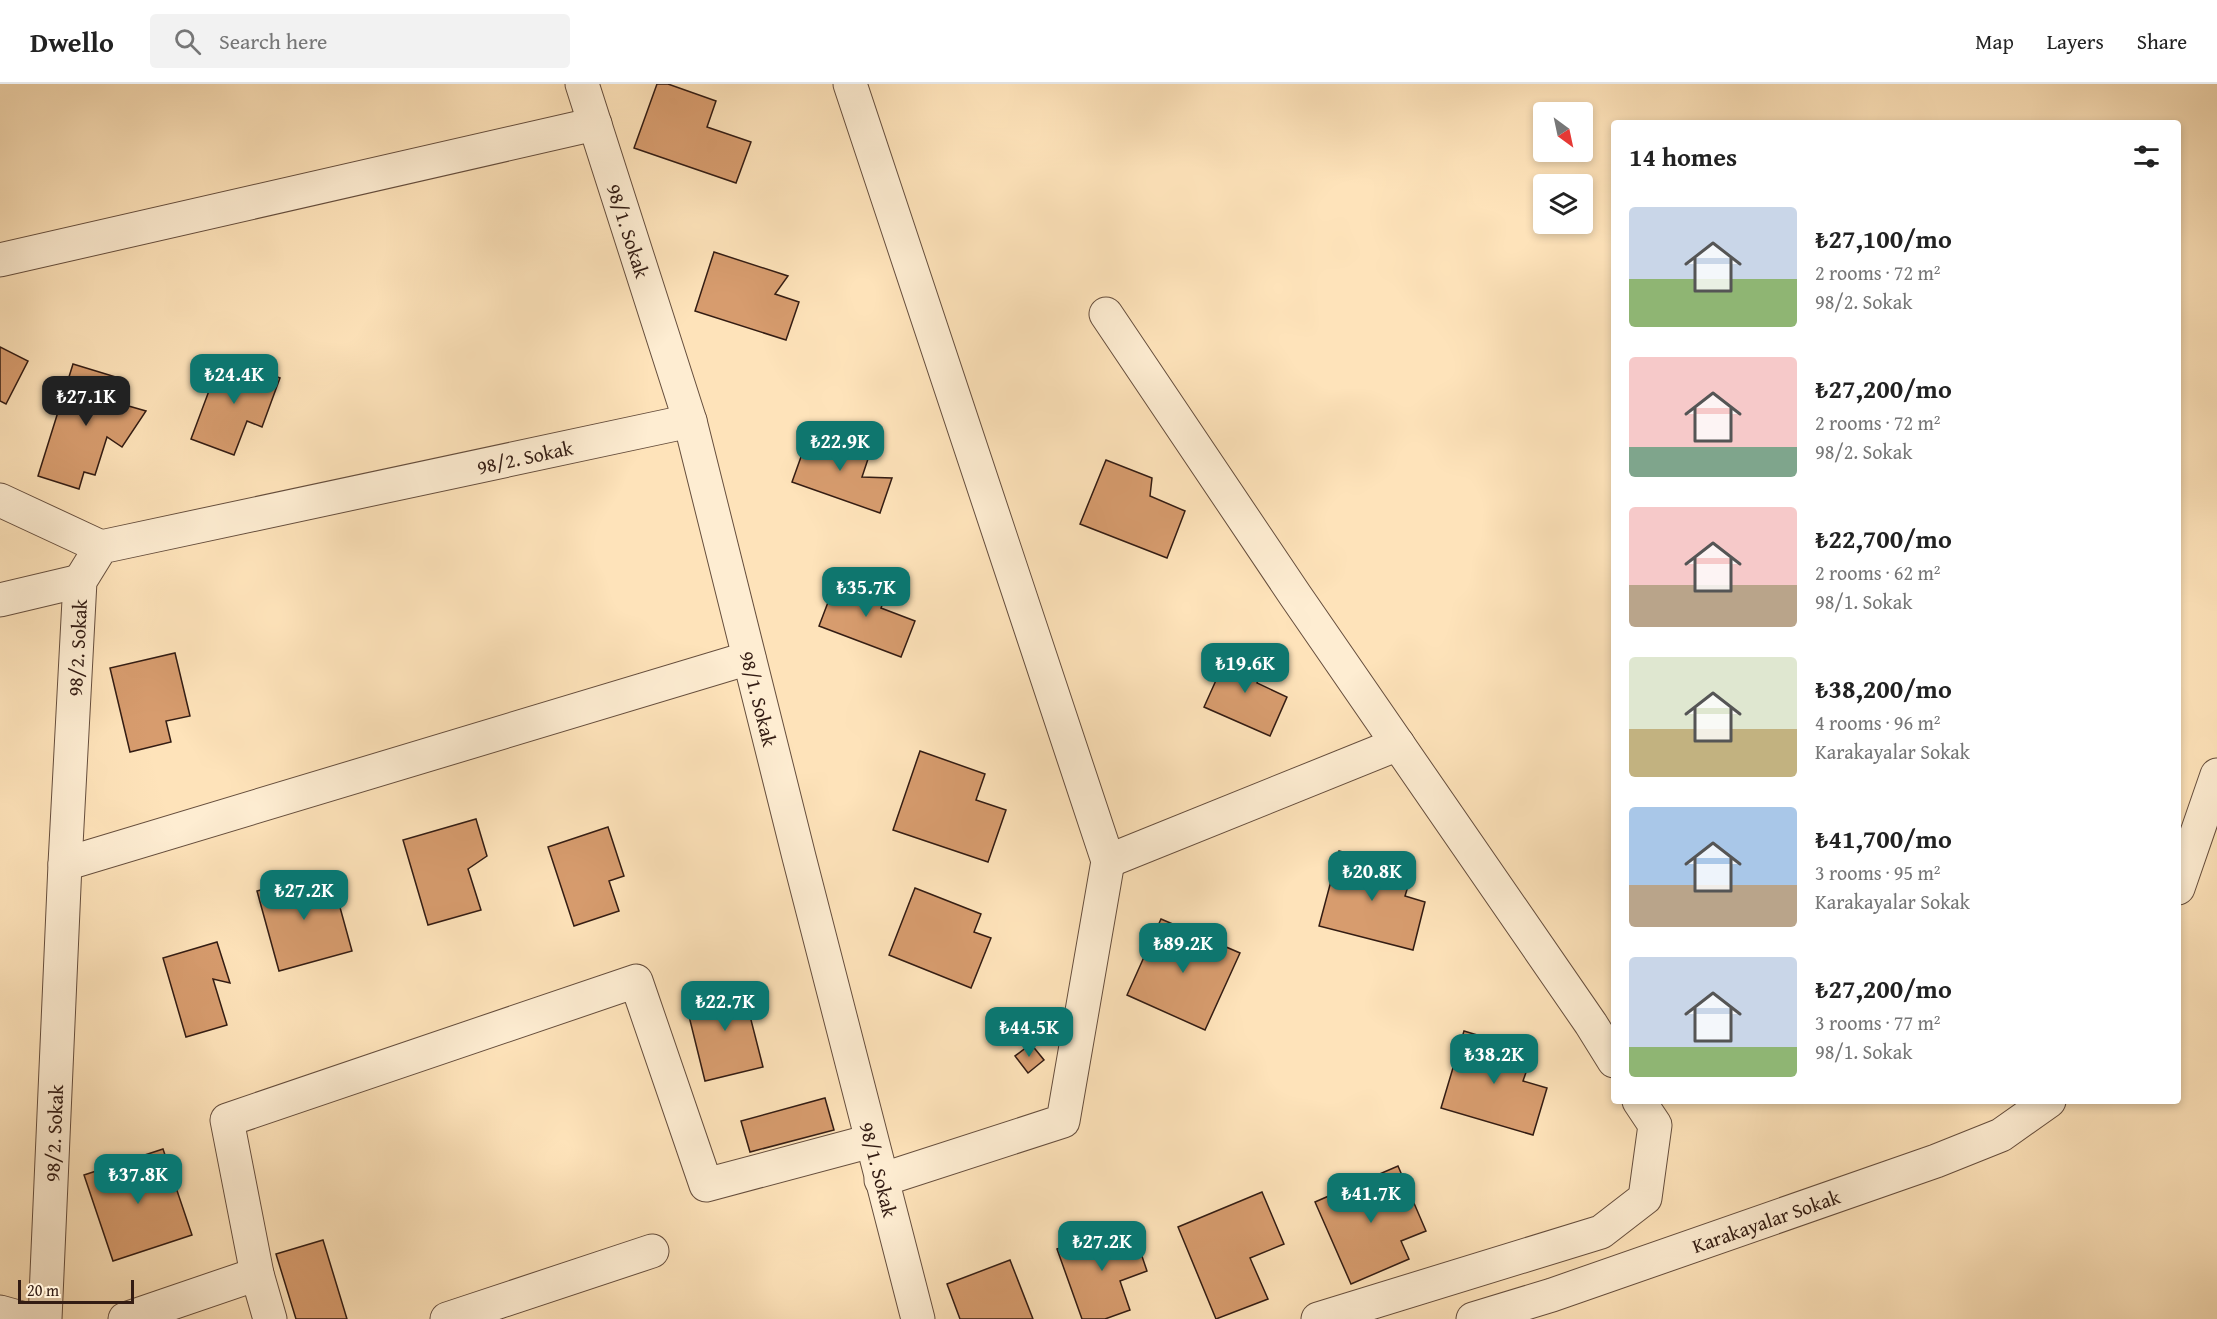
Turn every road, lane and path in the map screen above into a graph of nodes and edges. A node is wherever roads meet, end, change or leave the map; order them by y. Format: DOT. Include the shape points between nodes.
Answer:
graph roads {
  1 [pos="582,84"];
  2 [pos="850,84"];
  3 [pos="595,124"];
  4 [pos="0,260"];
  5 [pos="1106,314"];
  6 [pos="690,421"];
  7 [pos="0,500"];
  8 [pos="101,546"];
  9 [pos="80,581"];
  10 [pos="0,600"];
  11 [pos="749,658"];
  12 [pos="1398,744"];
  13 [pos="2217,775"];
  14 [pos="1108,861"];
  15 [pos="65,864"];
  16 [pos="2181,879"];
  17 [pos="1611,1057"];
  18 [pos="1641,1104"];
  19 [pos="2045,1104"];
  20 [pos="871,1141"];
  21 [pos="881,1179"];
  22 [pos="652,1251"];
  23 [pos="257,1274"];
  24 [pos="0,1312"];
  25 [pos="25,1319"];
  26 [pos="45,1319"];
  27 [pos="125,1319"];
  28 [pos="270,1319"];
  29 [pos="447,1319"];
  30 [pos="918,1319"];
  31 [pos="1318,1319"];
  32 [pos="1473,1319"];
  1 -- 3 [label="street, 98/1. Sokak"];
  2 -- 14 [label="street"];
  3 -- 4 [label="street"];
  3 -- 6 [label="street, 98/1. Sokak"];
  5 -- 12 [label="street"];
  6 -- 8 [label="street, 98/2. Sokak"];
  6 -- 11 [label="street, 98/1. Sokak"];
  7 -- 8 [label="street"];
  8 -- 9 [label="street, 98/2. Sokak"];
  9 -- 10 [label="street"];
  9 -- 15 [label="street, 98/2. Sokak"];
  11 -- 15 [label="street"];
  11 -- 20 [label="street, 98/1. Sokak"];
  12 -- 14 [label="street"];
  12 -- 17 [label="street"];
  13 -- 16 [label="street"];
  14 -- 21 [label="street" via="1063,1121"];
  15 -- 26 [label="street, 98/2. Sokak"];
  18 -- 31 [label="street" via="1655,1125 1645,1198 1601,1232"];
  19 -- 32 [label="street, Karakayalar Sokak" via="2001,1135 1936,1161"];
  20 -- 21 [label="street, 98/1. Sokak"];
  20 -- 23 [label="street" via="706,1185 636,981 227,1120"];
  21 -- 30 [label="street, 98/1. Sokak"];
  22 -- 29 [label="street"];
  23 -- 27 [label="street"];
  23 -- 28 [label="street"];
  24 -- 25 [label="street"];
}
